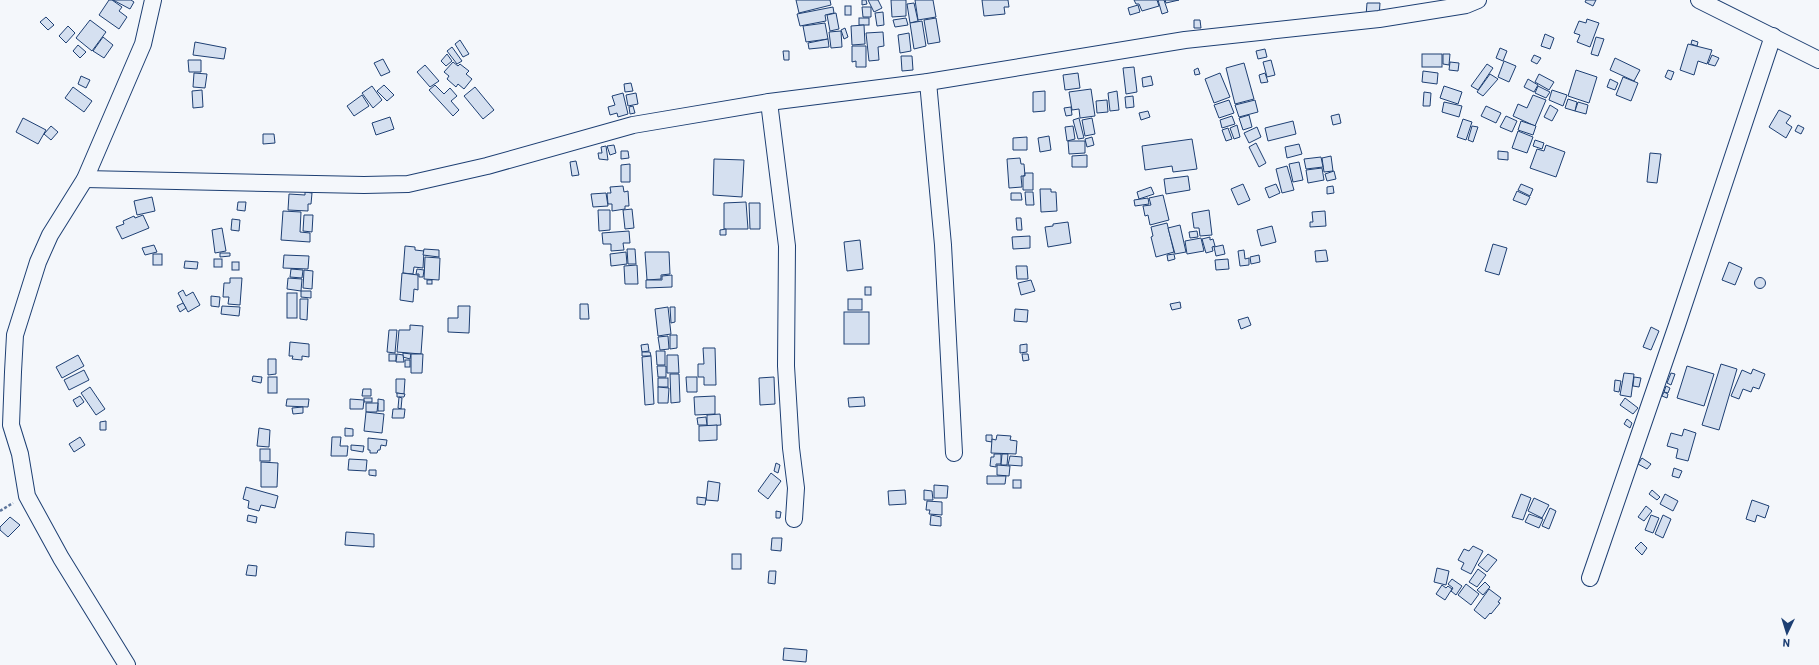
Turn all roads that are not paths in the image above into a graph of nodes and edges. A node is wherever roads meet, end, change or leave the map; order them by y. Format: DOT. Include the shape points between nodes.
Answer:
graph roads {
  1 [pos="153,0"];
  2 [pos="1478,0"];
  3 [pos="1699,0"];
  4 [pos="1773,36"];
  5 [pos="1819,60"];
  6 [pos="928,82"];
  7 [pos="769,102"];
  8 [pos="85,179"];
  9 [pos="954,453"];
  10 [pos="794,519"];
  11 [pos="1590,578"];
  12 [pos="127,665"];
  1 -- 8 [label="street" via="143,44"];
  2 -- 6 [label="street" via="1466,5 1379,19 1185,40"];
  3 -- 4 [label="street"];
  4 -- 5 [label="street"];
  4 -- 11 [label="street"];
  6 -- 7 [label="street"];
  6 -- 9 [label="street" via="943,245"];
  7 -- 8 [label="street" via="633,125 487,166 408,184"];
  7 -- 10 [label="street" via="787,246 786,366 796,488"];
  8 -- 12 [label="street" via="50,235 27,295 15,335 11,425 20,454 27,496 61,558"];
}
